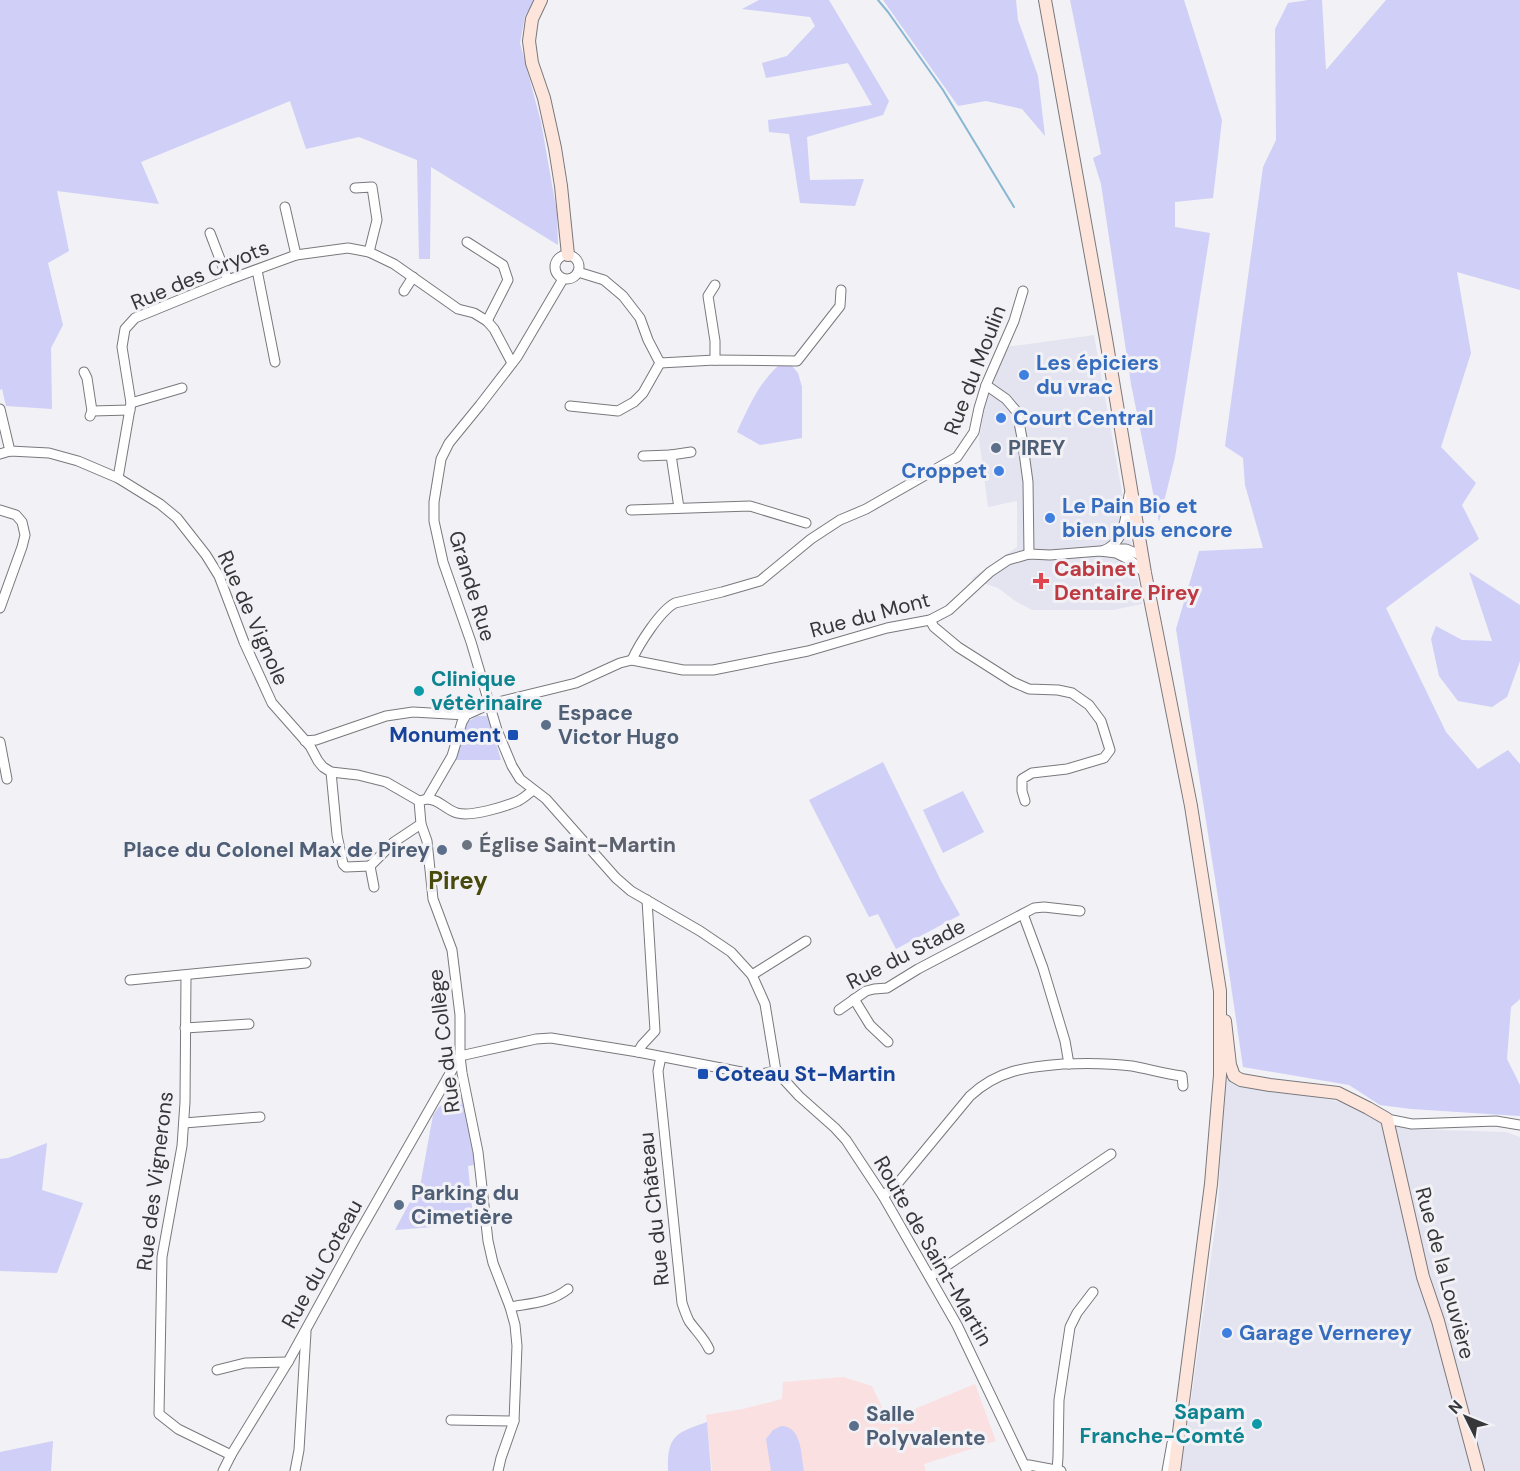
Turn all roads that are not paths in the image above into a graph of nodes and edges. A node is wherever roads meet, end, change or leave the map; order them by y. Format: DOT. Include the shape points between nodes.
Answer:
graph roads {
  1 [pos="541,0"];
  2 [pos="1045,0"];
  3 [pos="355,188"];
  4 [pos="285,207"];
  5 [pos="210,233"];
  6 [pos="467,242"];
  7 [pos="369,252"];
  8 [pos="296,255"];
  9 [pos="568,255"];
  10 [pos="256,270"];
  11 [pos="578,272"];
  12 [pos="413,277"];
  13 [pos="563,279"];
  14 [pos="228,280"];
  15 [pos="715,285"];
  16 [pos="841,290"];
  17 [pos="404,291"];
  18 [pos="1023,291"];
  19 [pos="487,321"];
  20 [pos="715,360"];
  21 [pos="275,362"];
  22 [pos="512,363"];
  23 [pos="660,363"];
  24 [pos="84,372"];
  25 [pos="986,385"];
  26 [pos="182,388"];
  27 [pos="130,406"];
  28 [pos="570,406"];
  29 [pos="0,409"];
  30 [pos="5,452"];
  31 [pos="691,452"];
  32 [pos="671,455"];
  33 [pos="643,456"];
  34 [pos="118,478"];
  35 [pos="1131,487"];
  36 [pos="679,508"];
  37 [pos="0,510"];
  38 [pos="631,510"];
  39 [pos="806,523"];
  40 [pos="1102,551"];
  41 [pos="1029,554"];
  42 [pos="1143,556"];
  43 [pos="1145,573"];
  44 [pos="0,608"];
  45 [pos="930,620"];
  46 [pos="632,660"];
  47 [pos="490,704"];
  48 [pos="466,715"];
  49 [pos="305,741"];
  50 [pos="0,742"];
  51 [pos="331,772"];
  52 [pos="7,779"];
  53 [pos="533,790"];
  54 [pos="423,800"];
  55 [pos="1025,801"];
  56 [pos="421,824"];
  57 [pos="370,866"];
  58 [pos="374,887"];
  59 [pos="647,900"];
  60 [pos="1080,911"];
  61 [pos="1023,914"];
  62 [pos="806,941"];
  63 [pos="306,963"];
  64 [pos="752,975"];
  65 [pos="186,976"];
  66 [pos="130,980"];
  67 [pos="1220,991"];
  68 [pos="854,999"];
  69 [pos="839,1010"];
  70 [pos="249,1024"];
  71 [pos="185,1028"];
  72 [pos="888,1042"];
  73 [pos="484,1051"];
  74 [pos="638,1052"];
  75 [pos="460,1056"];
  76 [pos="661,1057"];
  77 [pos="1069,1064"];
  78 [pos="776,1071"];
  79 [pos="462,1073"];
  80 [pos="450,1074"];
  81 [pos="1183,1086"];
  82 [pos="261,1117"];
  83 [pos="1387,1119"];
  84 [pos="184,1123"];
  85 [pos="1520,1125"];
  86 [pos="1111,1154"];
  87 [pos="883,1196"];
  88 [pos="930,1277"];
  89 [pos="568,1289"];
  90 [pos="1093,1292"];
  91 [pos="510,1307"];
  92 [pos="306,1330"];
  93 [pos="709,1349"];
  94 [pos="288,1362"];
  95 [pos="217,1370"];
  96 [pos="1185,1382"];
  97 [pos="451,1420"];
  98 [pos="514,1421"];
  99 [pos="231,1455"];
  100 [pos="1026,1468"];
  101 [pos="1059,1470"];
  102 [pos="223,1471"];
  103 [pos="295,1471"];
  104 [pos="498,1471"];
  105 [pos="1167,1471"];
  106 [pos="1174,1471"];
  107 [pos="1478,1471"];
  1 -- 9 [label="main road" via="532,19 529,41 555,148"];
  2 -- 35 [label="main road"];
  3 -- 7 [label="street" via="372,187 377,220"];
  4 -- 8 [label="street"];
  5 -- 14 [label="street"];
  6 -- 19 [label="street" via="503,266 508,280"];
  7 -- 8 [label="street, Rue des Cryots" via="348,248"];
  7 -- 12 [label="street, Rue des Cryots"];
  8 -- 10 [label="street, Rue des Cryots"];
  9 -- 11 [label="street" via="577,261"];
  9 -- 13 [label="street" via="557,259 554,267"];
  10 -- 14 [label="street, Rue des Cryots"];
  10 -- 21 [label="street"];
  11 -- 13 [label="street"];
  11 -- 23 [label="street" via="604,280 622,296 640,318"];
  12 -- 17 [label="street"];
  12 -- 19 [label="street, Rue des Cryots" via="458,309"];
  13 -- 22 [label="street, Grande Rue"];
  14 -- 27 [label="street, Rue des Cryots" via="135,318 124,329 122,347"];
  15 -- 20 [label="street" via="708,296"];
  16 -- 20 [label="street" via="840,306 797,361"];
  18 -- 25 [label="street, Rue du Moulin"];
  19 -- 22 [label="street"];
  20 -- 23 [label="street"];
  22 -- 47 [label="street, Grande Rue" via="449,443 441,459 434,502 442,562"];
  23 -- 28 [label="street" via="643,393 618,411"];
  24 -- 27 [label="street" via="91,414"];
  25 -- 41 [label="street" via="1017,412 1028,482"];
  25 -- 46 [label="street, Rue du Moulin" via="974,432 957,457 840,520 760,581 670,606"];
  26 -- 27 [label="street"];
  27 -- 34 [label="street, Rue des Cryots"];
  29 -- 30 [label="street"];
  30 -- 34 [label="street, Rue de Vignole" via="50,453"];
  31 -- 32 [label="street"];
  32 -- 33 [label="street"];
  32 -- 36 [label="street"];
  34 -- 49 [label="street, Rue de Vignole" via="177,518 207,555 272,703"];
  35 -- 40 [label="street" via="1122,533 1116,543"];
  35 -- 42 [label="main road"];
  36 -- 38 [label="street"];
  36 -- 39 [label="street" via="750,506"];
  37 -- 44 [label="street" via="16,515 25,535"];
  40 -- 41 [label="street, Rue du Mont"];
  40 -- 42 [label="street" via="1125,549"];
  40 -- 43 [label="street" via="1122,555"];
  41 -- 45 [label="street, Rue du Mont" via="1008,560 990,572 949,610"];
  42 -- 43 [label="main road"];
  43 -- 67 [label="main road" via="1191,806"];
  45 -- 46 [label="street, Rue du Mont" via="713,670 683,670"];
  45 -- 55 [label="street" via="958,647 1013,682 1029,689 1072,693 1089,705 1101,721 1110,750 1104,759 1032,773 1022,779"];
  46 -- 47 [label="street" via="576,683"];
  47 -- 48 [label="street"];
  47 -- 53 [label="street, Grande Rue" via="512,766"];
  48 -- 49 [label="street" via="413,712 386,716"];
  48 -- 54 [label="street" via="452,756"];
  49 -- 51 [label="street, Rue de Vignole"];
  50 -- 52 [label="street"];
  51 -- 54 [label="street" via="386,782"];
  51 -- 57 [label="street" via="343,864"];
  53 -- 54 [label="street" via="519,801 496,809 464,814 435,800"];
  53 -- 59 [label="street, Grande Rue" via="546,799 616,878"];
  54 -- 56 [label="street"];
  56 -- 57 [label="street" via="394,842"];
  56 -- 75 [label="street, Rue du Collège" via="427,841 433,899 452,950 460,1015"];
  57 -- 58 [label="street"];
  59 -- 64 [label="street, Grande Rue" via="731,952"];
  59 -- 74 [label="street" via="655,1030"];
  60 -- 61 [label="street, Rue du Stade" via="1044,907"];
  61 -- 68 [label="street, Rue du Stade" via="887,988 874,988"];
  61 -- 77 [label="street" via="1043,968"];
  62 -- 64 [label="street"];
  63 -- 65 [label="street"];
  64 -- 78 [label="street, Grande Rue" via="765,1004"];
  65 -- 66 [label="street"];
  65 -- 71 [label="street, Rue des Vignerons"];
  67 -- 83 [label="main road" via="1234,1076 1338,1093"];
  67 -- 96 [label="main road" via="1220,1075"];
  68 -- 69 [label="street, Rue du Stade"];
  68 -- 72 [label="street" via="870,1025"];
  70 -- 71 [label="street"];
  71 -- 84 [label="street, Rue des Vignerons"];
  73 -- 74 [label="street" via="551,1038"];
  73 -- 75 [label="street"];
  73 -- 79 [label="street"];
  74 -- 76 [label="street"];
  75 -- 79 [label="street, Rue du Collège"];
  75 -- 80 [label="street, Rue du Coteau"];
  76 -- 78 [label="street" via="757,1075"];
  76 -- 93 [label="street, Rue du Château" via="658,1071 682,1303 690,1323"];
  77 -- 81 [label="street" via="1133,1066 1182,1076"];
  77 -- 87 [label="street" via="1019,1069 980,1087"];
  78 -- 87 [label="street, Route de Saint-Martin" via="846,1140"];
  79 -- 80 [label="street"];
  79 -- 91 [label="street, Rue du Collège" via="478,1152 488,1241"];
  80 -- 92 [label="street, Rue du Coteau"];
  82 -- 84 [label="street"];
  83 -- 85 [label="street" via="1412,1124 1496,1121"];
  83 -- 107 [label="main road, Rue de la Louvière" via="1423,1276"];
  84 -- 99 [label="street, Rue des Vignerons" via="162,1257 159,1414 178,1429"];
  86 -- 88 [label="street"];
  87 -- 88 [label="street, Route de Saint-Martin"];
  88 -- 100 [label="street, Route de Saint-Martin"];
  89 -- 91 [label="street" via="549,1300"];
  90 -- 101 [label="street" via="1070,1327 1059,1400"];
  91 -- 98 [label="street, Rue du Collège" via="517,1346"];
  92 -- 94 [label="street, Rue du Coteau"];
  92 -- 103 [label="street"];
  94 -- 95 [label="street" via="245,1363"];
  94 -- 99 [label="street, Rue du Coteau"];
  96 -- 105 [label="street"];
  96 -- 106 [label="main road"];
  97 -- 98 [label="street"];
  98 -- 104 [label="street, Rue du Collège"];
  99 -- 102 [label="street, Rue du Coteau"];
  100 -- 101 [label="street" via="1029,1465"];
}
